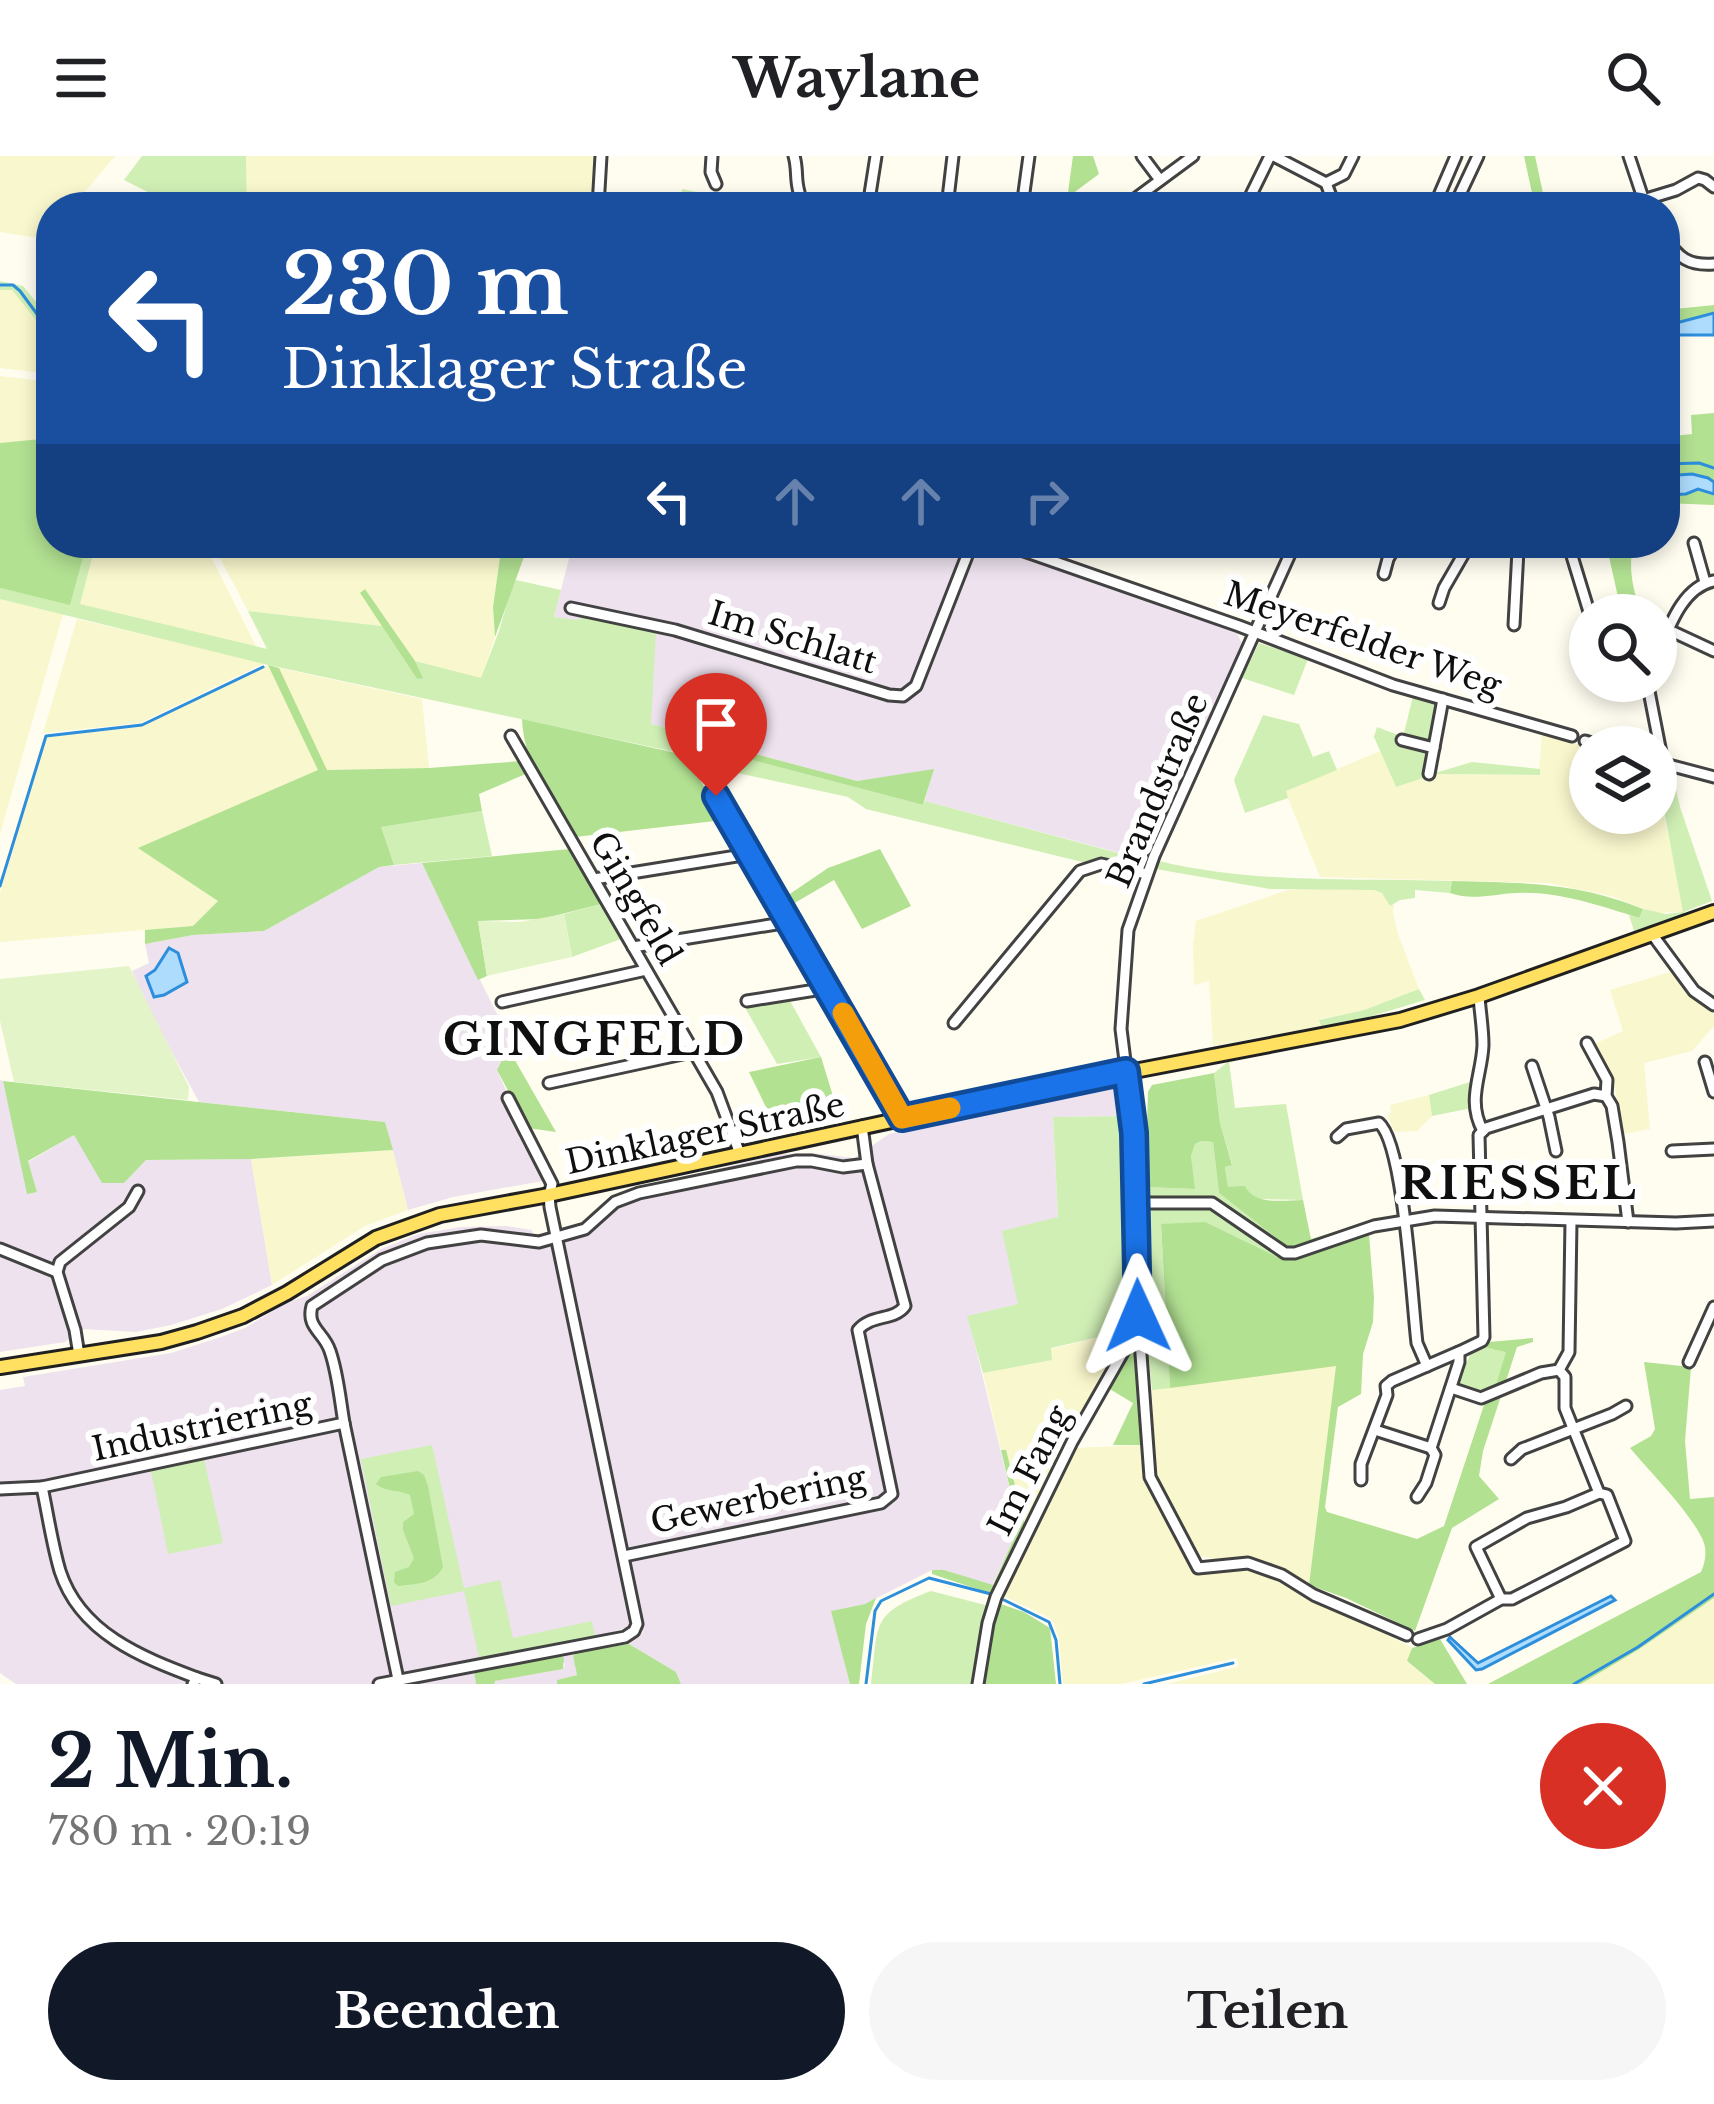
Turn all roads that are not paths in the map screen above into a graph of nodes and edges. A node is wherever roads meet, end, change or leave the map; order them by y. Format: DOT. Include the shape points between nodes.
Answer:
graph roads {
  1 [pos="601,156"];
  2 [pos="712,156"];
  3 [pos="794,156"];
  4 [pos="876,156"];
  5 [pos="953,156"];
  6 [pos="1029,156"];
  7 [pos="1142,156"];
  8 [pos="1193,156"];
  9 [pos="1272,156"];
  10 [pos="1353,156"];
  11 [pos="1456,156"];
  12 [pos="1478,156"];
  13 [pos="1629,156"];
  14 [pos="1160,180"];
  15 [pos="1326,183"];
  16 [pos="716,184"];
  17 [pos="1714,187"];
  18 [pos="599,192"];
  19 [pos="799,192"];
  20 [pos="870,192"];
  21 [pos="948,192"];
  22 [pos="1024,192"];
  23 [pos="1144,192"];
  24 [pos="1253,192"];
  25 [pos="1329,192"];
  26 [pos="1440,192"];
  27 [pos="1461,192"];
  28 [pos="1640,192"];
  29 [pos="1671,192"];
  30 [pos="1680,257"];
  31 [pos="1714,264"];
  32 [pos="1694,543"];
  33 [pos="966,558"];
  34 [pos="1043,558"];
  35 [pos="1288,558"];
  36 [pos="1389,558"];
  37 [pos="1461,558"];
  38 [pos="1518,558"];
  39 [pos="1573,558"];
  40 [pos="1384,574"];
  41 [pos="1709,582"];
  42 [pos="1584,594"];
  43 [pos="1439,604"];
  44 [pos="571,608"];
  45 [pos="1677,613"];
  46 [pos="1514,625"];
  47 [pos="1253,632"];
  48 [pos="1677,634"];
  49 [pos="1714,651"];
  50 [pos="1443,699"];
  51 [pos="1569,735"];
  52 [pos="511,736"];
  53 [pos="1402,740"];
  54 [pos="1434,748"];
  55 [pos="1677,767"];
  56 [pos="1429,774"];
  57 [pos="1714,777"];
  58 [pos="713,788"];
  59 [pos="749,854"];
  60 [pos="1147,874"];
  61 [pos="594,879"];
  62 [pos="1714,912"];
  63 [pos="789,922"];
  64 [pos="1652,934"];
  65 [pos="633,947"];
  66 [pos="646,970"];
  67 [pos="828,988"];
  68 [pos="1479,995"];
  69 [pos="747,1000"];
  70 [pos="502,1002"];
  71 [pos="1714,1005"];
  72 [pos="954,1023"];
  73 [pos="1587,1043"];
  74 [pos="692,1052"];
  75 [pos="1705,1062"];
  76 [pos="1532,1066"];
  77 [pos="1126,1071"];
  78 [pos="549,1083"];
  79 [pos="1714,1093"];
  80 [pos="1606,1096"];
  81 [pos="508,1098"];
  82 [pos="1546,1109"];
  83 [pos="902,1118"];
  84 [pos="862,1126"];
  85 [pos="1483,1131"];
  86 [pos="1336,1137"];
  87 [pos="1714,1149"];
  88 [pos="1556,1150"];
  89 [pos="1672,1151"];
  90 [pos="740,1154"];
  91 [pos="867,1164"];
  92 [pos="138,1191"];
  93 [pos="549,1196"];
  94 [pos="1136,1204"];
  95 [pos="1481,1217"];
  96 [pos="1403,1220"];
  97 [pos="1571,1221"];
  98 [pos="1628,1222"];
  99 [pos="1714,1222"];
  100 [pos="557,1238"];
  101 [pos="0,1249"];
  102 [pos="57,1272"];
  103 [pos="1714,1306"];
  104 [pos="1138,1316"];
  105 [pos="1459,1352"];
  106 [pos="79,1355"];
  107 [pos="1689,1362"];
  108 [pos="1427,1366"];
  109 [pos="0,1367"];
  110 [pos="1559,1370"];
  111 [pos="1450,1388"];
  112 [pos="1626,1406"];
  113 [pos="344,1424"];
  114 [pos="1375,1430"];
  115 [pos="1573,1430"];
  116 [pos="1431,1448"];
  117 [pos="1511,1460"];
  118 [pos="1361,1480"];
  119 [pos="42,1487"];
  120 [pos="0,1489"];
  121 [pos="1599,1493"];
  122 [pos="1417,1497"];
  123 [pos="623,1556"];
  124 [pos="1501,1599"];
  125 [pos="195,1681"];
  126 [pos="399,1682"];
  127 [pos="216,1684"];
  128 [pos="380,1684"];
  129 [pos="979,1684"];
  1 -- 18 [label="street"];
  2 -- 16 [label="street"];
  3 -- 19 [label="street"];
  4 -- 20 [label="street"];
  5 -- 21 [label="street"];
  6 -- 22 [label="street"];
  7 -- 14 [label="street"];
  8 -- 14 [label="street"];
  9 -- 15 [label="street"];
  9 -- 24 [label="street"];
  10 -- 15 [label="street" via="1344,174"];
  11 -- 26 [label="street"];
  12 -- 27 [label="street"];
  13 -- 28 [label="street"];
  14 -- 23 [label="street"];
  15 -- 25 [label="street"];
  17 -- 29 [label="street" via="1697,178"];
  30 -- 31 [label="street"];
  32 -- 41 [label="street"];
  33 -- 44 [label="street, Im Schlatt" via="916,686 903,696"];
  34 -- 47 [label="street, Meyerfelder Weg"];
  35 -- 47 [label="street, Brandstraße"];
  36 -- 40 [label="street"];
  37 -- 43 [label="street"];
  38 -- 46 [label="street"];
  39 -- 42 [label="street"];
  41 -- 45 [label="street"];
  47 -- 50 [label="street, Meyerfelder Weg"];
  47 -- 60 [label="street, Brandstraße"];
  48 -- 49 [label="street"];
  50 -- 51 [label="street, Meyerfelder Weg"];
  50 -- 54 [label="street"];
  52 -- 61 [label="street, Gingfeld"];
  53 -- 54 [label="street"];
  54 -- 56 [label="street"];
  55 -- 57 [label="street"];
  58 -- 59 [label="street"];
  59 -- 61 [label="street"];
  59 -- 63 [label="street"];
  60 -- 72 [label="street" via="1101,864 1080,872"];
  60 -- 77 [label="street, Brandstraße" via="1126,945"];
  61 -- 65 [label="street, Gingfeld"];
  62 -- 64 [label="main road, Dinklager Straße"];
  63 -- 65 [label="street"];
  63 -- 67 [label="street"];
  64 -- 68 [label="main road, Dinklager Straße"];
  64 -- 71 [label="street"];
  65 -- 66 [label="street, Gingfeld"];
  66 -- 70 [label="street"];
  66 -- 74 [label="street, Gingfeld"];
  67 -- 69 [label="street"];
  67 -- 83 [label="street"];
  68 -- 77 [label="main road, Dinklager Straße" via="1351,1031"];
  68 -- 85 [label="street" via="1476,1102"];
  73 -- 80 [label="street" via="1607,1080"];
  74 -- 78 [label="street"];
  74 -- 90 [label="street, Gingfeld"];
  75 -- 79 [label="street"];
  76 -- 82 [label="street"];
  77 -- 83 [label="main road, Dinklager Straße"];
  77 -- 94 [label="street, Im Fang"];
  80 -- 82 [label="street"];
  80 -- 98 [label="street"];
  81 -- 93 [label="street, Gewerbering" via="550,1178"];
  82 -- 85 [label="street"];
  82 -- 88 [label="street"];
  83 -- 84 [label="main road, Dinklager Straße"];
  84 -- 90 [label="main road, Dinklager Straße"];
  84 -- 91 [label="street, Gewerbering"];
  85 -- 95 [label="street"];
  86 -- 96 [label="street" via="1384,1124"];
  87 -- 89 [label="street"];
  90 -- 93 [label="main road, Dinklager Straße"];
  91 -- 100 [label="street" via="796,1161 639,1193"];
  91 -- 123 [label="street, Gewerbering" via="905,1306 858,1330 892,1494 881,1503"];
  92 -- 102 [label="street"];
  93 -- 100 [label="street, Gewerbering"];
  93 -- 106 [label="main road, Dinklager Straße" via="440,1216 376,1238 287,1293 197,1332"];
  94 -- 96 [label="street" via="1212,1203 1285,1253"];
  94 -- 104 [label="street, Im Fang"];
  95 -- 96 [label="street"];
  95 -- 97 [label="street"];
  95 -- 105 [label="street" via="1484,1337"];
  96 -- 108 [label="street" via="1417,1343"];
  97 -- 98 [label="street"];
  97 -- 110 [label="street" via="1570,1330"];
  98 -- 99 [label="street"];
  100 -- 113 [label="street, Industriering" via="481,1235 427,1244 382,1260 312,1306 309,1317 330,1349"];
  100 -- 123 [label="street, Gewerbering"];
  101 -- 102 [label="street"];
  102 -- 106 [label="street"];
  103 -- 107 [label="street"];
  104 -- 124 [label="street" via="1150,1477 1198,1568 1248,1563 1413,1637 1447,1629"];
  104 -- 129 [label="street, Im Fang" via="996,1598"];
  105 -- 108 [label="street"];
  105 -- 111 [label="street"];
  106 -- 109 [label="main road, Dinklager Straße"];
  108 -- 114 [label="street" via="1386,1386"];
  110 -- 111 [label="street" via="1480,1398"];
  110 -- 115 [label="street"];
  111 -- 116 [label="street"];
  112 -- 115 [label="street"];
  113 -- 119 [label="street, Industriering"];
  113 -- 126 [label="street"];
  114 -- 116 [label="street"];
  114 -- 118 [label="street"];
  115 -- 117 [label="street"];
  115 -- 121 [label="street"];
  116 -- 122 [label="street" via="1435,1456"];
  119 -- 120 [label="street, Industriering"];
  119 -- 125 [label="street" via="76,1605 111,1639"];
  121 -- 124 [label="street" via="1527,1518 1476,1547"];
  121 -- 124 [label="street" via="1607,1495 1625,1541"];
  123 -- 126 [label="street, Gewerbering" via="636,1617 625,1637"];
  125 -- 127 [label="street"];
  126 -- 128 [label="street"];
}
